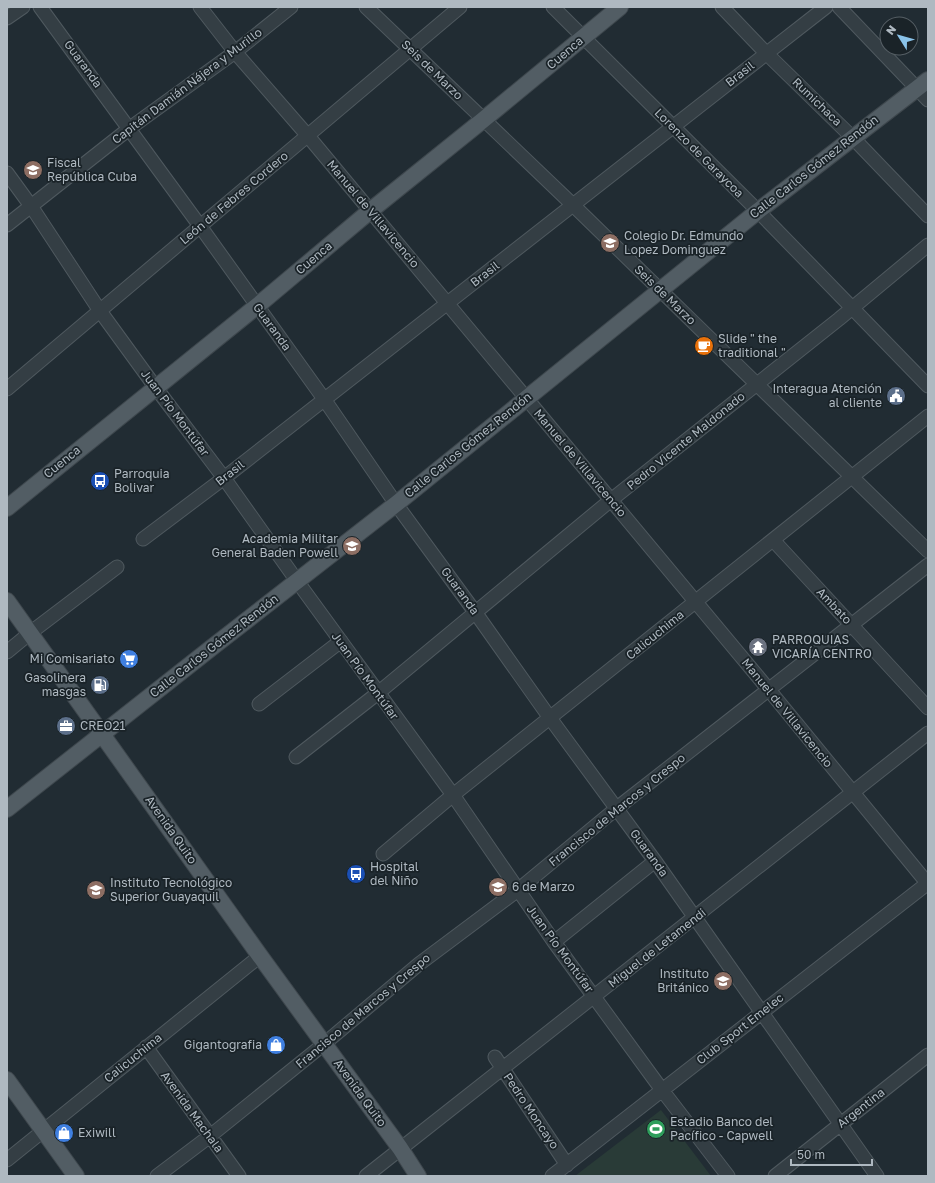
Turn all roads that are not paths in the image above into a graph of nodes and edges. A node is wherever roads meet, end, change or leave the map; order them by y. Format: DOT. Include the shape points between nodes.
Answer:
graph roads {
  1 [pos="23,7"];
  2 [pos="40,7"];
  3 [pos="200,7"];
  4 [pos="291,7"];
  5 [pos="366,7"];
  6 [pos="460,7"];
  7 [pos="553,7"];
  8 [pos="620,7"];
  9 [pos="722,7"];
  10 [pos="826,7"];
  11 [pos="839,7"];
  12 [pos="7,18"];
  13 [pos="583,38"];
  14 [pos="410,49"];
  15 [pos="235,52"];
  16 [pos="766,54"];
  17 [pos="922,84"];
  18 [pos="928,100"];
  19 [pos="483,120"];
  20 [pos="673,127"];
  21 [pos="130,128"];
  22 [pos="308,136"];
  23 [pos="853,138"];
  24 [pos="7,173"];
  25 [pos="572,205"];
  26 [pos="31,206"];
  27 [pos="370,211"];
  28 [pos="758,211"];
  29 [pos="928,216"];
  30 [pos="7,225"];
  31 [pos="200,226"];
  32 [pos="928,245"];
  33 [pos="659,290"];
  34 [pos="447,303"];
  35 [pos="257,306"];
  36 [pos="852,307"];
  37 [pos="100,310"];
  38 [pos="757,384"];
  39 [pos="928,386"];
  40 [pos="156,388"];
  41 [pos="7,389"];
  42 [pos="526,398"];
  43 [pos="324,399"];
  44 [pos="928,416"];
  45 [pos="851,477"];
  46 [pos="224,478"];
  47 [pos="611,500"];
  48 [pos="396,504"];
  49 [pos="7,508"];
  50 [pos="143,539"];
  51 [pos="773,540"];
  52 [pos="928,551"];
  53 [pos="928,565"];
  54 [pos="117,566"];
  55 [pos="297,581"];
  56 [pos="7,601"];
  57 [pos="695,602"];
  58 [pos="475,612"];
  59 [pos="852,625"];
  60 [pos="30,633"];
  61 [pos="340,641"];
  62 [pos="7,652"];
  63 [pos="769,690"];
  64 [pos="378,693"];
  65 [pos="259,704"];
  66 [pos="928,708"];
  67 [pos="550,718"];
  68 [pos="928,733"];
  69 [pos="102,734"];
  70 [pos="296,757"];
  71 [pos="853,792"];
  72 [pos="453,795"];
  73 [pos="617,808"];
  74 [pos="7,809"];
  75 [pos="382,854"];
  76 [pos="655,861"];
  77 [pos="928,884"];
  78 [pos="518,890"];
  79 [pos="695,918"];
  80 [pos="554,942"];
  81 [pos="260,956"];
  82 [pos="594,997"];
  83 [pos="762,1013"];
  84 [pos="324,1044"];
  85 [pos="146,1047"];
  86 [pos="928,1055"];
  87 [pos="495,1057"];
  88 [pos="503,1068"];
  89 [pos="7,1080"];
  90 [pos="662,1090"];
  91 [pos="841,1124"];
  92 [pos="43,1130"];
  93 [pos="210,1136"];
  94 [pos="400,1148"];
  95 [pos="7,1160"];
  96 [pos="567,1165"];
  97 [pos="76,1176"];
  98 [pos="157,1176"];
  99 [pos="239,1176"];
  100 [pos="366,1176"];
  101 [pos="418,1176"];
  102 [pos="552,1176"];
  103 [pos="728,1176"];
  104 [pos="775,1176"];
  105 [pos="877,1176"];
  1 -- 12 [label="street"];
  2 -- 21 [label="street, Guaranda"];
  3 -- 15 [label="street, Manuel de Villavicencio"];
  4 -- 15 [label="street, Capitán Damián Nájera y Murillo"];
  5 -- 14 [label="street, Seis de Marzo"];
  6 -- 14 [label="street, León de Febres Cordero"];
  7 -- 13 [label="street, Lorenzo de Garaycoa"];
  8 -- 13 [label="main road, Cuenca"];
  9 -- 16 [label="street, Rumichaca"];
  10 -- 16 [label="street, Brasil"];
  11 -- 17 [label="street"];
  13 -- 19 [label="main road, Cuenca"];
  13 -- 20 [label="street, Lorenzo de Garaycoa"];
  14 -- 19 [label="street, Seis de Marzo"];
  14 -- 22 [label="street, León de Febres Cordero"];
  15 -- 21 [label="street, Capitán Damián Nájera y Murillo"];
  15 -- 22 [label="street, Manuel de Villavicencio"];
  16 -- 20 [label="street, Brasil"];
  16 -- 23 [label="street, Rumichaca"];
  17 -- 18 [label="street"];
  17 -- 23 [label="main road, Calle Carlos Gómez Rendón"];
  19 -- 25 [label="street, Seis de Marzo"];
  19 -- 27 [label="main road, Cuenca"];
  20 -- 25 [label="street, Brasil"];
  20 -- 28 [label="street, Lorenzo de Garaycoa"];
  21 -- 26 [label="street, Capitán Damián Nájera y Murillo"];
  21 -- 31 [label="street, Guaranda"];
  22 -- 27 [label="street, Manuel de Villavicencio"];
  22 -- 31 [label="street, León de Febres Cordero"];
  23 -- 28 [label="main road, Calle Carlos Gómez Rendón"];
  23 -- 29 [label="street, Rumichaca"];
  24 -- 26 [label="street, Juan Pío Montúfar"];
  25 -- 33 [label="street, Seis de Marzo"];
  25 -- 34 [label="street, Brasil"];
  26 -- 30 [label="street, Capitán Damián Nájera y Murillo"];
  26 -- 37 [label="street, Juan Pío Montúfar"];
  27 -- 34 [label="street, Manuel de Villavicencio"];
  27 -- 35 [label="main road, Cuenca"];
  28 -- 33 [label="main road, Calle Carlos Gómez Rendón"];
  28 -- 36 [label="street, Lorenzo de Garaycoa"];
  31 -- 35 [label="street, Guaranda"];
  31 -- 37 [label="street, León de Febres Cordero"];
  32 -- 36 [label="street, Pedro Vicente Maldonado"];
  33 -- 38 [label="street, Seis de Marzo"];
  33 -- 42 [label="main road, Calle Carlos Gómez Rendón"];
  34 -- 42 [label="street, Manuel de Villavicencio"];
  34 -- 43 [label="street, Brasil"];
  35 -- 40 [label="main road, Cuenca"];
  35 -- 43 [label="street, Guaranda"];
  36 -- 38 [label="street, Pedro Vicente Maldonado"];
  36 -- 39 [label="street, Lorenzo de Garaycoa"];
  37 -- 40 [label="street, Juan Pío Montúfar"];
  37 -- 41 [label="street, León de Febres Cordero"];
  38 -- 45 [label="street, Seis de Marzo"];
  38 -- 47 [label="street, Pedro Vicente Maldonado"];
  40 -- 46 [label="street, Juan Pío Montúfar"];
  40 -- 49 [label="main road, Cuenca"];
  42 -- 47 [label="street, Manuel de Villavicencio"];
  42 -- 48 [label="main road, Calle Carlos Gómez Rendón"];
  43 -- 46 [label="street, Brasil"];
  43 -- 48 [label="street, Guaranda"];
  44 -- 45 [label="street, Calicuchima"];
  45 -- 51 [label="street, Calicuchima"];
  45 -- 52 [label="street, Seis de Marzo"];
  46 -- 50 [label="street, Brasil"];
  46 -- 55 [label="street, Juan Pío Montúfar"];
  47 -- 57 [label="street, Manuel de Villavicencio"];
  47 -- 58 [label="street, Pedro Vicente Maldonado"];
  48 -- 55 [label="main road, Calle Carlos Gómez Rendón"];
  48 -- 58 [label="street, Guaranda"];
  51 -- 57 [label="street, Calicuchima"];
  51 -- 59 [label="street, Ambato"];
  53 -- 59 [label="street, Francisco de Marcos y Crespo"];
  54 -- 60 [label="street"];
  55 -- 61 [label="street, Juan Pío Montúfar"];
  55 -- 69 [label="main road, Calle Carlos Gómez Rendón"];
  56 -- 60 [label="main road, Avenida Quito"];
  57 -- 63 [label="street, Manuel de Villavicencio"];
  57 -- 67 [label="street, Calicuchima"];
  58 -- 64 [label="street, Pedro Vicente Maldonado"];
  58 -- 67 [label="street, Guaranda"];
  59 -- 63 [label="street, Francisco de Marcos y Crespo"];
  59 -- 66 [label="street, Ambato"];
  60 -- 62 [label="street"];
  60 -- 69 [label="main road, Avenida Quito"];
  61 -- 64 [label="street, Juan Pío Montúfar"];
  61 -- 65 [label="street"];
  63 -- 71 [label="street, Manuel de Villavicencio"];
  63 -- 73 [label="street, Francisco de Marcos y Crespo"];
  64 -- 70 [label="street, Pedro Vicente Maldonado"];
  64 -- 72 [label="street, Juan Pío Montúfar"];
  67 -- 72 [label="street, Calicuchima"];
  67 -- 73 [label="street, Guaranda"];
  68 -- 71 [label="street, Miguel de Letamendi"];
  69 -- 74 [label="main road, Calle Carlos Gómez Rendón"];
  69 -- 81 [label="main road, Avenida Quito"];
  71 -- 77 [label="street, Manuel de Villavicencio"];
  71 -- 79 [label="street, Miguel de Letamendi"];
  72 -- 75 [label="street, Calicuchima"];
  72 -- 78 [label="street, Juan Pío Montúfar"];
  73 -- 76 [label="street, Guaranda"];
  73 -- 78 [label="street, Francisco de Marcos y Crespo"];
  76 -- 79 [label="street, Guaranda"];
  76 -- 80 [label="street"];
  77 -- 83 [label="street, Club Sport Emelec"];
  78 -- 80 [label="street, Juan Pío Montúfar"];
  78 -- 84 [label="street, Francisco de Marcos y Crespo" via="419,964"];
  79 -- 82 [label="street, Miguel de Letamendi"];
  79 -- 83 [label="street, Guaranda"];
  80 -- 82 [label="street, Juan Pío Montúfar"];
  81 -- 84 [label="main road, Avenida Quito"];
  81 -- 85 [label="street, Calicuchima"];
  82 -- 88 [label="street, Miguel de Letamendi"];
  82 -- 90 [label="street, Juan Pío Montúfar"];
  83 -- 90 [label="street, Club Sport Emelec"];
  83 -- 91 [label="street, Guaranda"];
  84 -- 93 [label="street, Francisco de Marcos y Crespo"];
  84 -- 94 [label="main road, Avenida Quito"];
  85 -- 92 [label="street, Calicuchima"];
  85 -- 93 [label="street, Avenida Machala"];
  86 -- 91 [label="street, Argentina"];
  87 -- 88 [label="street, Pedro Moncayo"];
  88 -- 94 [label="street, Miguel de Letamendi"];
  88 -- 96 [label="street, Pedro Moncayo"];
  89 -- 92 [label="main road"];
  90 -- 96 [label="street, Club Sport Emelec"];
  90 -- 103 [label="street, Juan Pío Montúfar"];
  91 -- 104 [label="street, Argentina"];
  91 -- 105 [label="street, Guaranda"];
  92 -- 95 [label="street, Calicuchima"];
  92 -- 97 [label="main road"];
  93 -- 98 [label="street, Francisco de Marcos y Crespo"];
  93 -- 99 [label="street, Avenida Machala"];
  94 -- 100 [label="street, Miguel de Letamendi"];
  94 -- 101 [label="main road, Avenida Quito"];
  96 -- 102 [label="street, Club Sport Emelec"];
}
